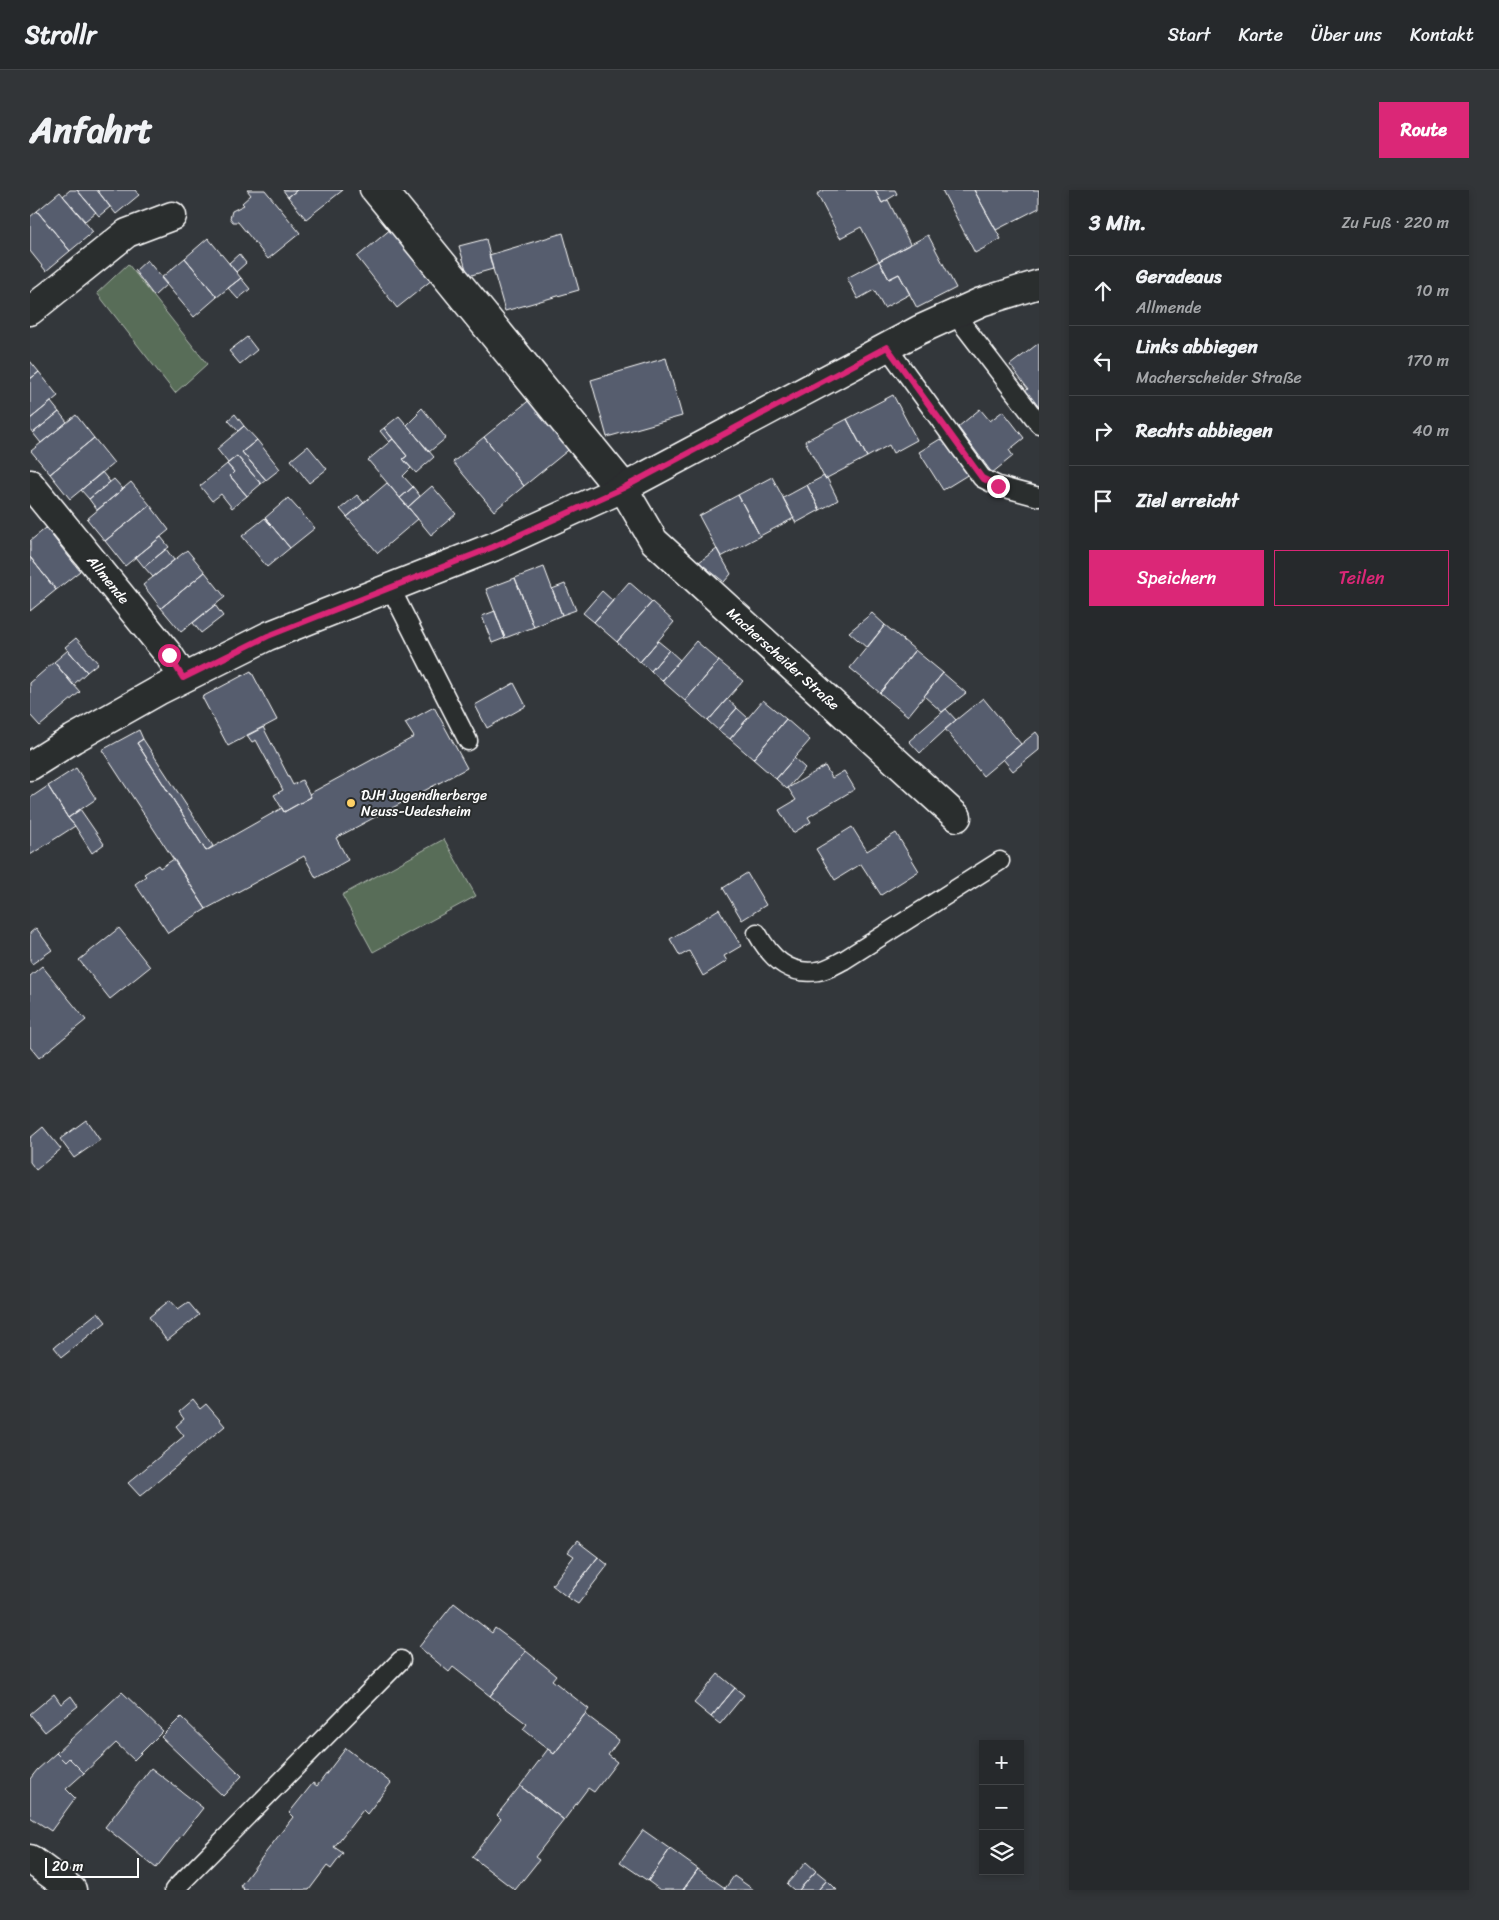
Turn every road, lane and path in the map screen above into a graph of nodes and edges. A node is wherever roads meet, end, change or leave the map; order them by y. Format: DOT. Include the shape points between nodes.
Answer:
graph roads {
  1 [pos="369,190"];
  2 [pos="389,190"];
  3 [pos="172,216"];
  4 [pos="1039,284"];
  5 [pos="30,311"];
  6 [pos="954,314"];
  7 [pos="887,347"];
  8 [pos="1039,424"];
  9 [pos="30,484"];
  10 [pos="623,489"];
  11 [pos="1039,497"];
  12 [pos="390,587"];
  13 [pos="183,678"];
  14 [pos="468,741"];
  15 [pos="30,766"];
  16 [pos="957,817"];
  17 [pos="1000,861"];
  18 [pos="756,933"];
  19 [pos="401,1660"];
  20 [pos="30,1859"];
  21 [pos="72,1890"];
  22 [pos="174,1890"];
  1 -- 10 [label="lane"];
  2 -- 10 [label="lane"];
  3 -- 5 [label="street" via="127,233"];
  4 -- 6 [label="street"];
  6 -- 7 [label="street"];
  6 -- 8 [label="lane"];
  7 -- 10 [label="street"];
  7 -- 11 [label="lane" via="982,478 998,486"];
  9 -- 13 [label="street, Allmende" via="169,655"];
  10 -- 12 [label="street" via="493,547"];
  10 -- 16 [label="street, Macherscheider Straße" via="654,541"];
  12 -- 13 [label="street" via="268,636"];
  12 -- 14 [label="lane"];
  13 -- 15 [label="street"];
  17 -- 18 [label="lane" via="844,960 820,971 803,972 778,962"];
  19 -- 22 [label="lane"];
  20 -- 21 [label="street"];
}
